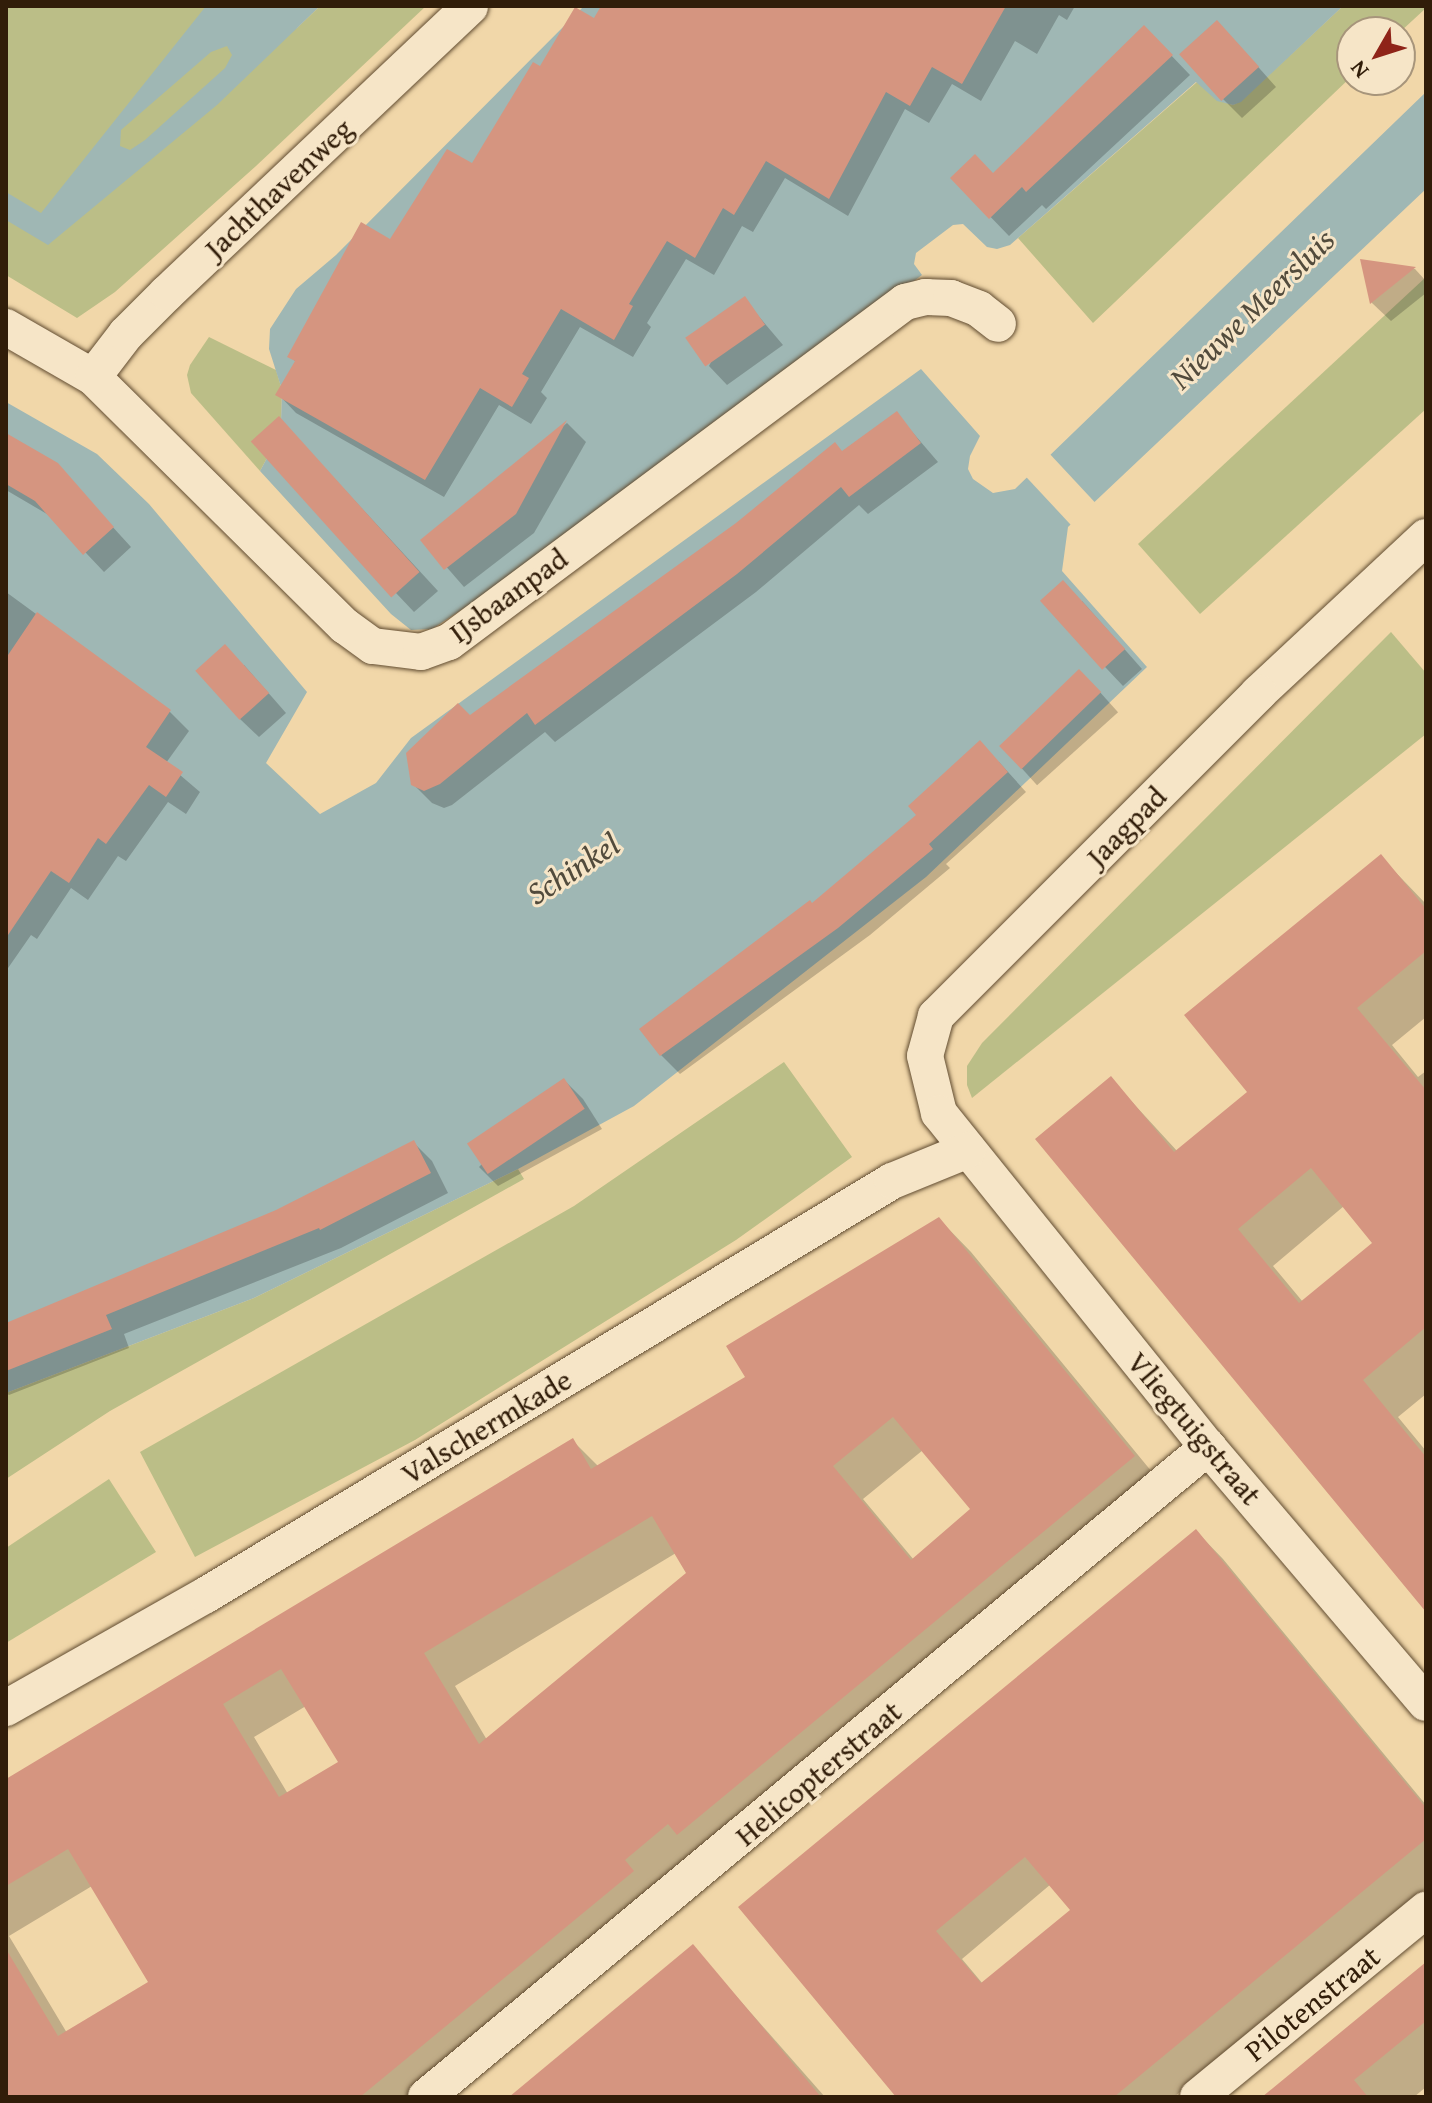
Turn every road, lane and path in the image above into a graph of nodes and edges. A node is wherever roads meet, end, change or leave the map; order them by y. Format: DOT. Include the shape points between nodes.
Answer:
graph roads {
  1 [pos="470,6"];
  2 [pos="998,324"];
  3 [pos="6,327"];
  4 [pos="93,377"];
  5 [pos="1426,537"];
  6 [pos="968,1150"];
  7 [pos="1208,1447"];
  8 [pos="1426,1703"];
  9 [pos="6,1708"];
  10 [pos="1426,1910"];
  11 [pos="426,2097"];
  12 [pos="1198,2097"];
  1 -- 4 [label="street, Jachthavenweg" via="167,293"];
  2 -- 4 [label="street, IJsbaanpad" via="951,298 905,302 449,642 421,652 373,646 345,626"];
  3 -- 4 [label="street, IJsbaanpad"];
  5 -- 6 [label="street, Jaagpad" via="1259,693 936,1016 925,1056 939,1113"];
  6 -- 7 [label="street, Vliegtuigstraat"];
  6 -- 9 [label="street, Valschermkade" via="892,1181 206,1595"];
  7 -- 8 [label="street, Vliegtuigstraat"];
  7 -- 11 [label="street, Helicopterstraat"];
  10 -- 12 [label="street, Pilotenstraat"];
}
